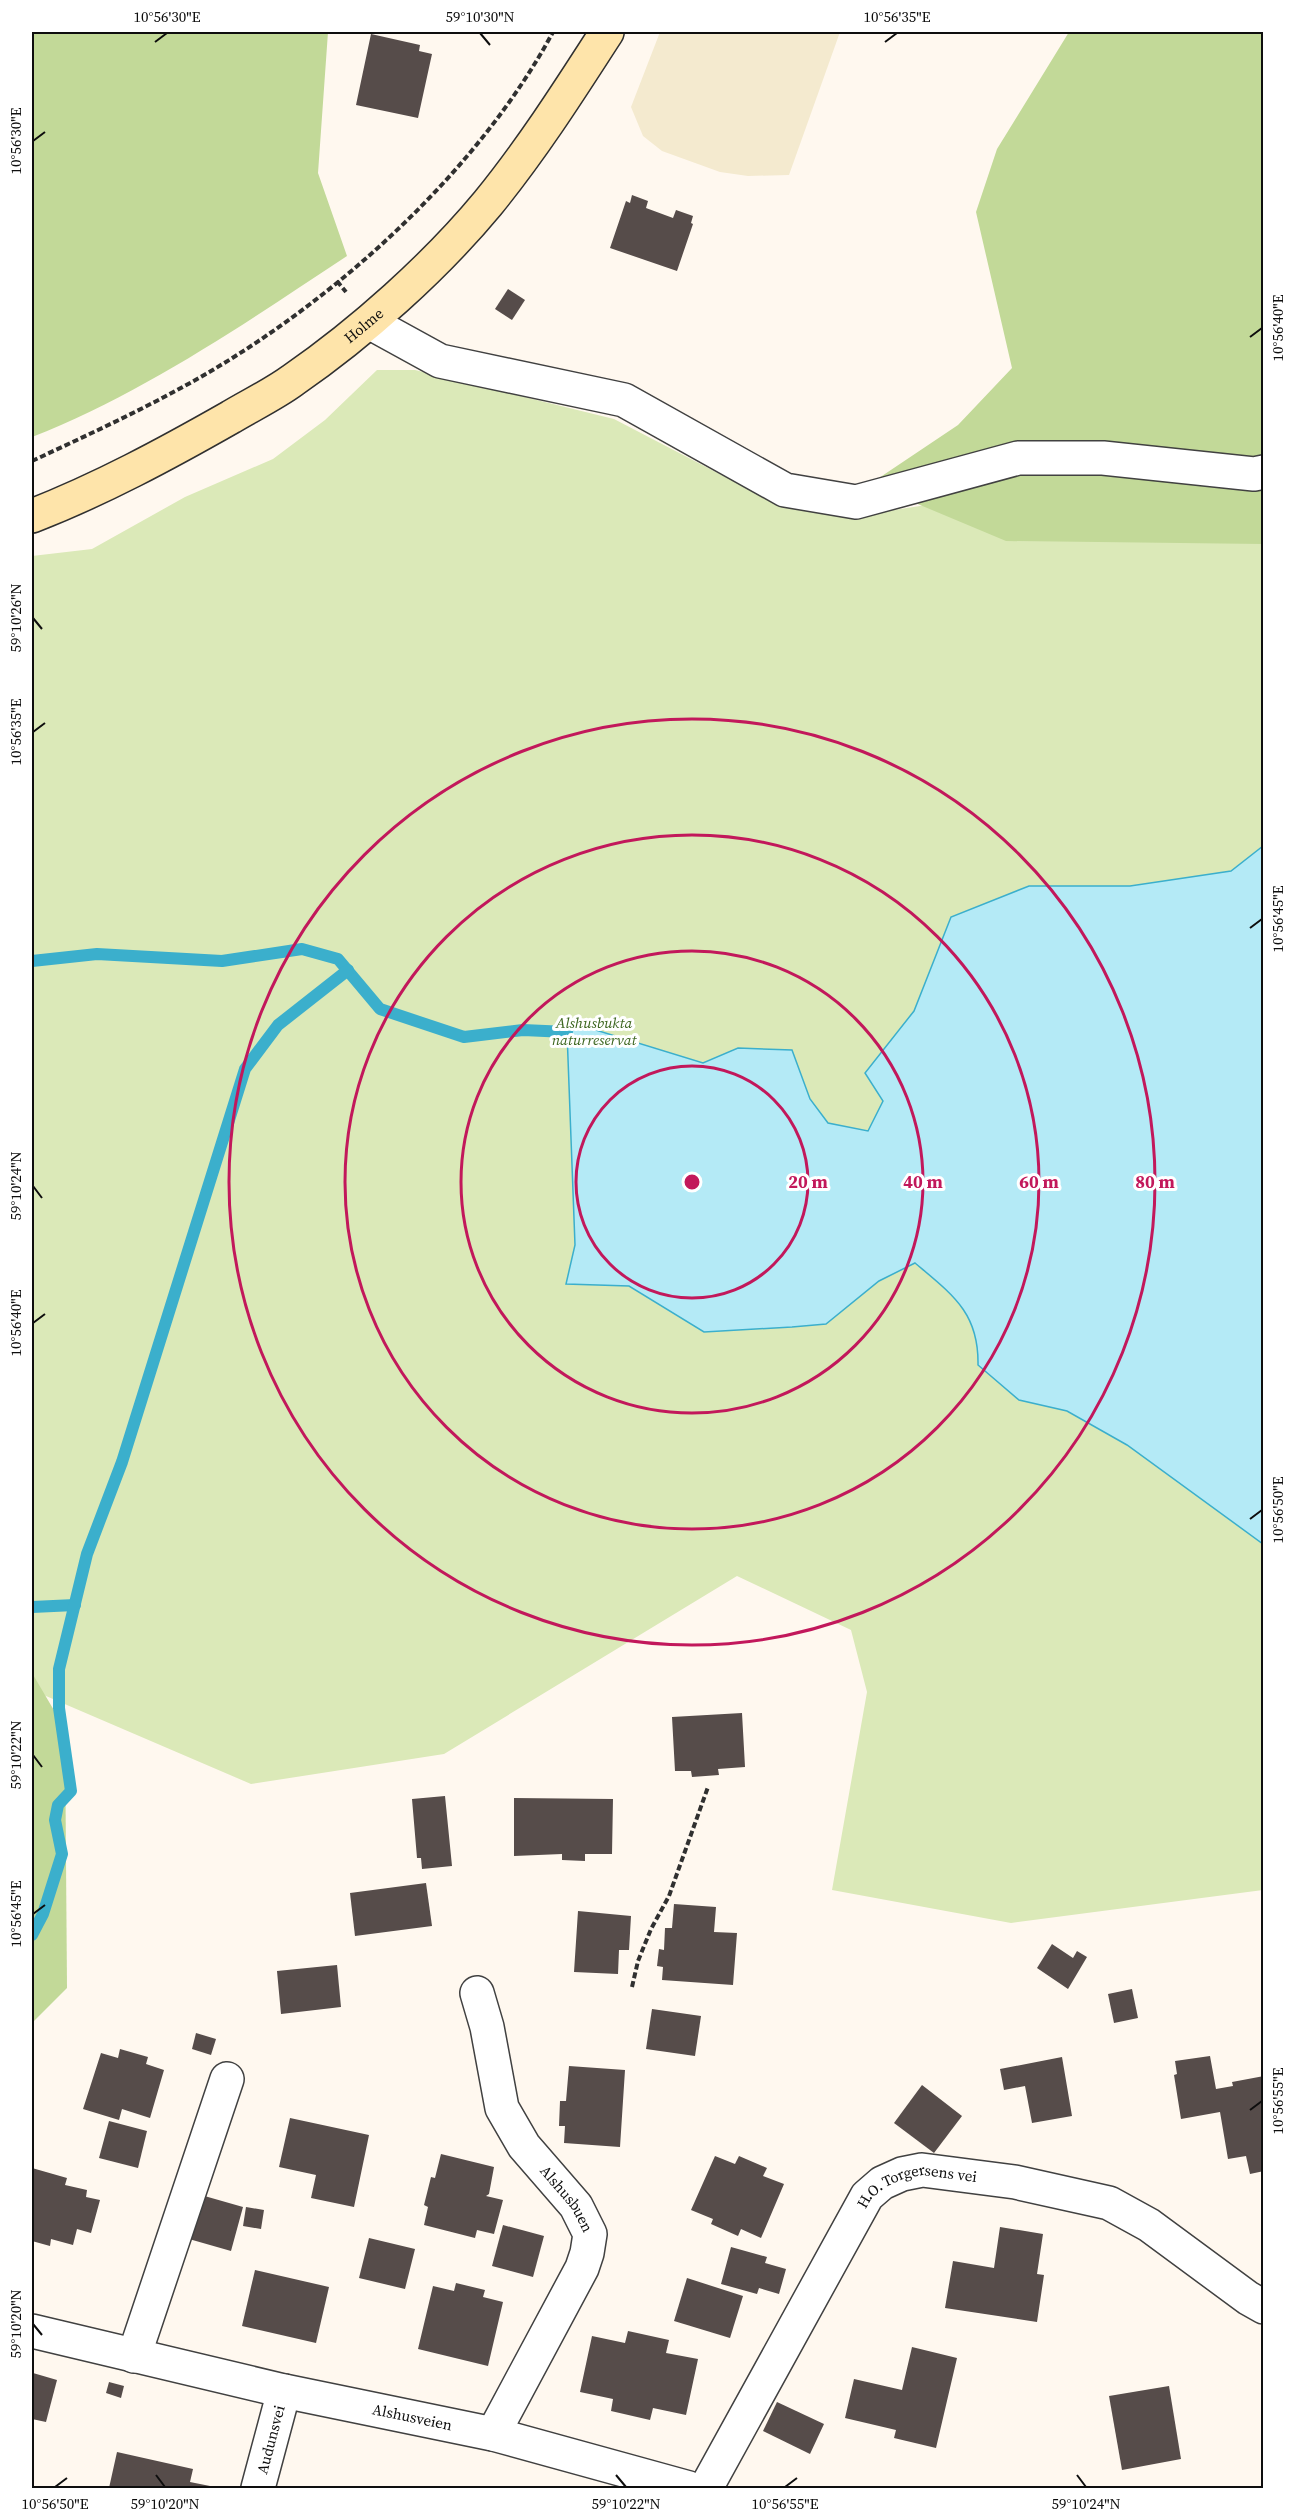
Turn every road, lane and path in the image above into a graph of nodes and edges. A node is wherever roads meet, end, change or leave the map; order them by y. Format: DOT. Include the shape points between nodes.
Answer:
graph roads {
  1 [pos="553,32"];
  2 [pos="607,32"];
  3 [pos="369,322"];
  4 [pos="32,461"];
  5 [pos="1263,472"];
  6 [pos="32,516"];
  7 [pos="708,1787"];
  8 [pos="632,1987"];
  9 [pos="477,1994"];
  10 [pos="227,2079"];
  11 [pos="1263,2307"];
  12 [pos="32,2331"];
  13 [pos="134,2356"];
  14 [pos="284,2391"];
  15 [pos="493,2434"];
  16 [pos="258,2488"];
  17 [pos="689,2488"];
  18 [pos="706,2488"];
  1 -- 4 [label="path" via="506,106 476,144 366,258 274,330 213,370"];
  2 -- 3 [label="main road, Holme" via="544,129 486,204"];
  3 -- 5 [label="street" via="440,361 624,400 785,490 856,502 1018,458 1103,458"];
  3 -- 6 [label="main road, Holme" via="292,381 195,438 82,496"];
  7 -- 8 [label="path" via="669,1896 638,1962"];
  9 -- 15 [label="street, Alshusbuen" via="502,2108 524,2146 576,2206 590,2234 582,2268"];
  10 -- 13 [label="street"];
  11 -- 18 [label="street, H.O. Torgersens vei" via="1149,2225 1109,2203 960,2174 922,2170 902,2174 882,2183 867,2196"];
  12 -- 13 [label="street, Alshusveien"];
  13 -- 14 [label="street, Alshusveien"];
  14 -- 15 [label="street, Alshusveien"];
  14 -- 16 [label="street, Audunsvei"];
  15 -- 17 [label="street, Alshusveien"];
}
